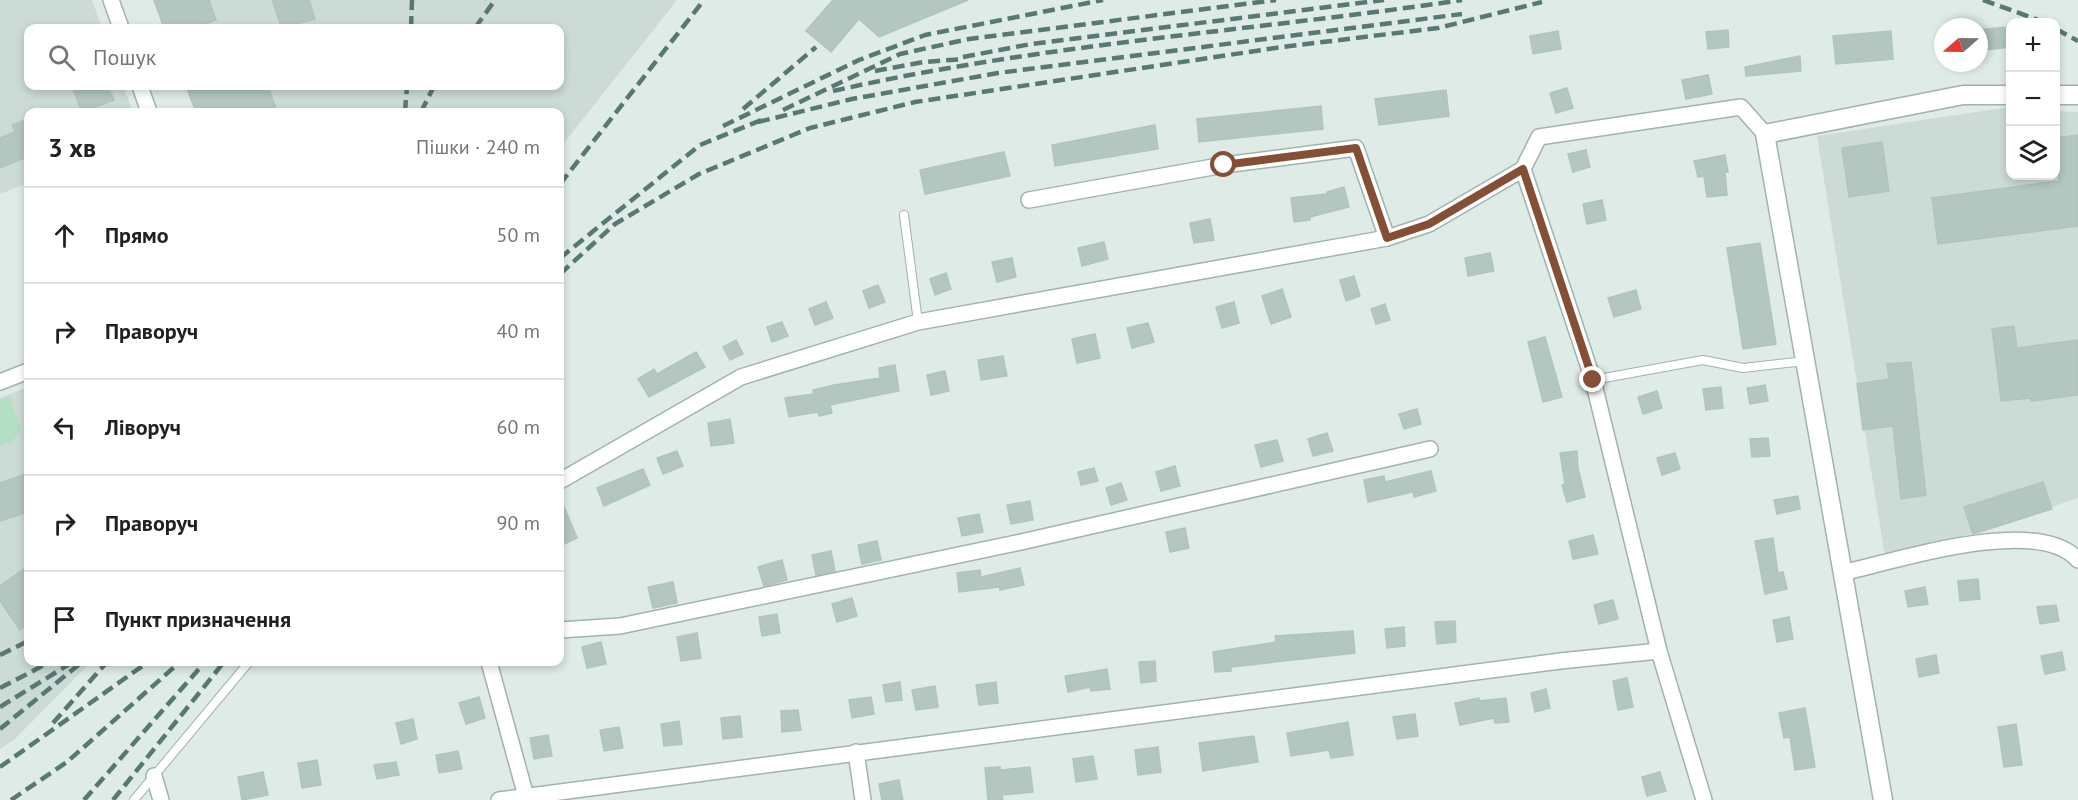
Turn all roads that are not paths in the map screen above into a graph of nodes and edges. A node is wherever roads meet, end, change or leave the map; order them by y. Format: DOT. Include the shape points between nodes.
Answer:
graph roads {
  1 [pos="111,0"];
  2 [pos="120,24"];
  3 [pos="141,90"];
  4 [pos="2006,95"];
  5 [pos="2060,95"];
  6 [pos="2078,95"];
  7 [pos="147,108"];
  8 [pos="1765,134"];
  9 [pos="1523,169"];
  10 [pos="1029,200"];
  11 [pos="903,215"];
  12 [pos="1387,238"];
  13 [pos="918,322"];
  14 [pos="1805,361"];
  15 [pos="24,373"];
  16 [pos="1593,380"];
  17 [pos="0,382"];
  18 [pos="1430,449"];
  19 [pos="564,479"];
  20 [pos="2078,560"];
  21 [pos="1842,573"];
  22 [pos="564,630"];
  23 [pos="1659,651"];
  24 [pos="246,666"];
  25 [pos="490,666"];
  26 [pos="856,752"];
  27 [pos="154,776"];
  28 [pos="526,798"];
  29 [pos="134,800"];
  30 [pos="161,800"];
  31 [pos="499,800"];
  32 [pos="863,800"];
  33 [pos="1704,800"];
  34 [pos="1883,800"];
  1 -- 2 [label="street"];
  3 -- 7 [label="street"];
  4 -- 8 [label="street" via="1963,95"];
  5 -- 6 [label="street"];
  8 -- 9 [label="street" via="1741,107 1539,137"];
  8 -- 14 [label="street"];
  9 -- 12 [label="street" via="1429,224"];
  9 -- 16 [label="street"];
  10 -- 12 [label="street" via="1224,165 1356,148"];
  11 -- 13 [label="lane"];
  12 -- 13 [label="street"];
  13 -- 19 [label="street" via="741,377"];
  14 -- 16 [label="lane" via="1743,368 1703,360"];
  14 -- 21 [label="street"];
  15 -- 17 [label="street"];
  16 -- 23 [label="street"];
  18 -- 22 [label="street" via="1021,542 620,626"];
  20 -- 21 [label="street" via="2069,550 2041,541 1992,539"];
  21 -- 34 [label="street"];
  23 -- 26 [label="street"];
  23 -- 33 [label="street"];
  24 -- 27 [label="lane"];
  25 -- 28 [label="street"];
  26 -- 28 [label="street"];
  26 -- 32 [label="street"];
  27 -- 29 [label="lane"];
  27 -- 30 [label="street"];
  28 -- 31 [label="street"];
}
